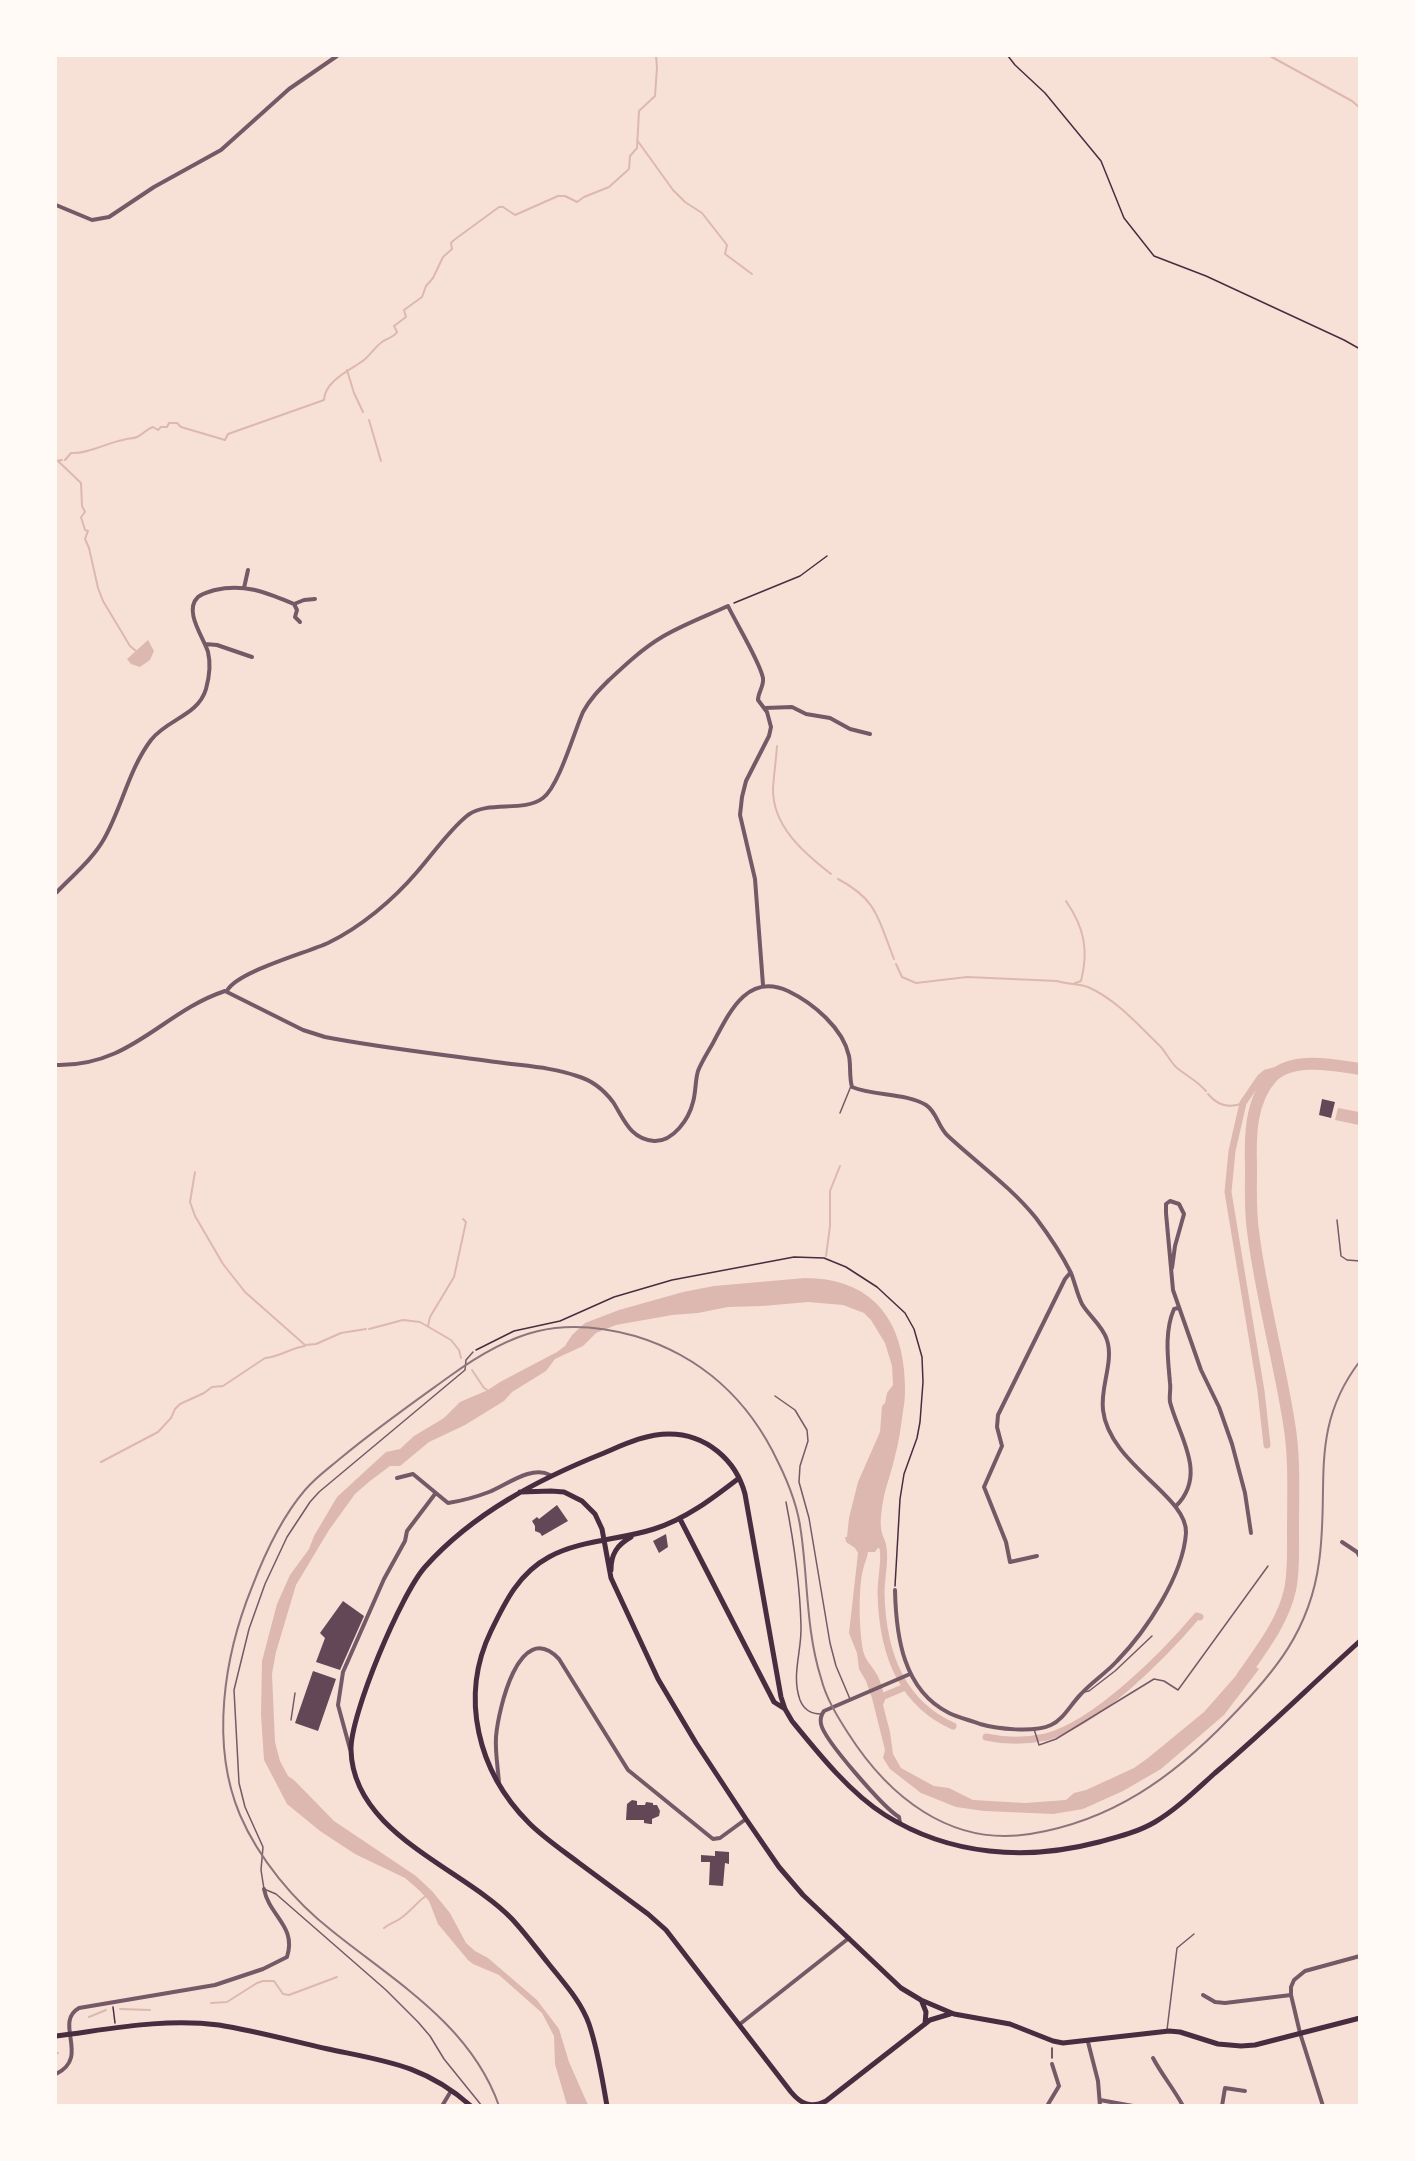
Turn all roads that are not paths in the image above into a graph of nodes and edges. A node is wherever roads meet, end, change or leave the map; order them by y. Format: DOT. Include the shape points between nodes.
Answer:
graph roads {
  1 [pos="337,56"];
  2 [pos="56,205"];
  3 [pos="248,570"];
  4 [pos="244,588"];
  5 [pos="315,599"];
  6 [pos="294,604"];
  7 [pos="300,622"];
  8 [pos="205,644"];
  9 [pos="252,657"];
  10 [pos="764,709"];
  11 [pos="870,734"];
  12 [pos="56,893"];
  13 [pos="763,986"];
  14 [pos="227,991"];
  15 [pos="56,1065"];
  16 [pos="851,1086"];
  17 [pos="840,1113"];
  18 [pos="1337,1220"];
  19 [pos="1359,1261"];
  20 [pos="1172,1268"];
  21 [pos="1070,1273"];
  22 [pos="1178,1308"];
  23 [pos="473,1353"];
  24 [pos="775,1396"];
  25 [pos="550,1475"];
  26 [pos="397,1478"];
  27 [pos="739,1478"];
  28 [pos="518,1492"];
  29 [pos="435,1494"];
  30 [pos="786,1502"];
  31 [pos="1176,1506"];
  32 [pos="680,1519"];
  33 [pos="638,1533"];
  34 [pos="1251,1533"];
  35 [pos="604,1541"];
  36 [pos="1342,1542"];
  37 [pos="1037,1556"];
  38 [pos="1359,1557"];
  39 [pos="1268,1566"];
  40 [pos="611,1578"];
  41 [pos="895,1590"];
  42 [pos="1152,1636"];
  43 [pos="1359,1641"];
  44 [pos="908,1675"];
  45 [pos="1083,1692"];
  46 [pos="295,1693"];
  47 [pos="851,1700"];
  48 [pos="785,1709"];
  49 [pos="822,1714"];
  50 [pos="291,1720"];
  51 [pos="1035,1731"];
  52 [pos="351,1750"];
  53 [pos="500,1784"];
  54 [pos="746,1819"];
  55 [pos="900,1823"];
  56 [pos="264,1889"];
  57 [pos="1194,1934"];
  58 [pos="849,1938"];
  59 [pos="1359,1956"];
  60 [pos="1203,1995"];
  61 [pos="1291,1995"];
  62 [pos="921,2000"];
  63 [pos="954,2014"];
  64 [pos="1359,2018"];
  65 [pos="740,2024"];
  66 [pos="925,2024"];
  67 [pos="1167,2031"];
  68 [pos="1300,2033"];
  69 [pos="70,2034"];
  70 [pos="56,2036"];
  71 [pos="1088,2042"];
  72 [pos="1153,2058"];
  73 [pos="1052,2064"];
  74 [pos="56,2074"];
  75 [pos="452,2089"];
  76 [pos="1245,2091"];
  77 [pos="1100,2100"];
  78 [pos="442,2106"];
  79 [pos="471,2106"];
  80 [pos="482,2106"];
  81 [pos="607,2106"];
  82 [pos="1047,2106"];
  83 [pos="1100,2106"];
  84 [pos="1133,2106"];
  85 [pos="1183,2106"];
  86 [pos="1222,2106"];
  87 [pos="1323,2106"];
  1 -- 2 [label="street" via="289,89 221,150 109,217 92,220"];
  3 -- 4 [label="street"];
  4 -- 6 [label="street" via="261,590"];
  4 -- 8 [label="street" via="223,588 195,601 194,615"];
  5 -- 6 [label="street"];
  6 -- 7 [label="street" via="295,617"];
  8 -- 9 [label="street"];
  8 -- 12 [label="street" via="209,673 201,700 150,741 105,837"];
  10 -- 11 [label="street" via="792,707"];
  10 -- 13 [label="street" via="771,729 746,781 740,813 754,879"];
  10 -- 14 [label="street" via="758,699 763,686 761,672 728,606 670,633 650,645 594,695 552,788 542,799 473,812 398,892 355,926 329,942 255,971"];
  13 -- 14 [label="street" via="748,993 729,1014 699,1068 694,1100 686,1117 673,1134 657,1141 631,1131 606,1094 580,1077 325,1037 303,1030"];
  13 -- 16 [label="street" via="792,993 832,1025 847,1049"];
  14 -- 15 [label="street" via="194,1006 121,1051 85,1062"];
  16 -- 17 [label="lane"];
  16 -- 21 [label="street" via="929,1108 946,1134 1026,1207"];
  18 -- 19 [label="lane" via="1341,1257"];
  20 -- 20 [label="street" via="1184,1214 1179,1204 1170,1201 1166,1213"];
  20 -- 22 [label="street"];
  21 -- 31 [label="street" via="1084,1306 1108,1342 1102,1398 1106,1425 1128,1460"];
  21 -- 37 [label="street" via="998,1415 1002,1447 984,1487 997,1515 1010,1562"];
  22 -- 31 [label="street" via="1171,1316 1167,1349 1170,1399 1190,1466 1186,1495"];
  22 -- 34 [label="street" via="1232,1444"];
  23 -- 56 [label="lane" via="466,1360 465,1370 319,1492 287,1537 265,1584 234,1690 239,1783 245,1808 263,1847"];
  24 -- 47 [label="lane" via="795,1410 807,1430 799,1482 809,1518 830,1643"];
  25 -- 27 [label="main road" via="636,1439 670,1434 710,1445"];
  25 -- 28 [label="main road"];
  25 -- 29 [label="street" via="533,1472 487,1493 448,1503"];
  26 -- 29 [label="street" via="411,1474"];
  27 -- 32 [label="main road"];
  27 -- 48 [label="main road" via="747,1501"];
  28 -- 35 [label="main road" via="558,1491 578,1499 599,1520"];
  28 -- 52 [label="main road" via="438,1553 413,1583 367,1688"];
  29 -- 52 [label="street" via="407,1531 343,1672 338,1705"];
  30 -- 49 [label="lane" via="793,1535 801,1628 796,1669 798,1692 808,1711"];
  31 -- 45 [label="street" via="1185,1521 1186,1533 1165,1595 1127,1650"];
  32 -- 33 [label="main road"];
  32 -- 48 [label="main road" via="774,1702"];
  33 -- 35 [label="main road"];
  33 -- 40 [label="main road" via="615,1549"];
  35 -- 40 [label="main road"];
  35 -- 53 [label="main road" via="562,1550 536,1565 512,1592 488,1639 477,1675 475,1714 482,1748"];
  36 -- 38 [label="street"];
  39 -- 51 [label="lane" via="1178,1690 1155,1679 1061,1737 1039,1744"];
  40 -- 54 [label="main road" via="658,1679"];
  41 -- 44 [label="street"];
  42 -- 45 [label="lane" via="1115,1671"];
  43 -- 55 [label="main road" via="1252,1742 1165,1816 1142,1829 1065,1850 1004,1853 955,1845"];
  44 -- 47 [label="street"];
  44 -- 51 [label="street" via="953,1715 993,1727"];
  45 -- 51 [label="street" via="1055,1723"];
  46 -- 50 [label="lane"];
  47 -- 49 [label="street"];
  48 -- 55 [label="main road" via="861,1796"];
  49 -- 55 [label="street" via="823,1730 874,1795 899,1817"];
  52 -- 81 [label="main road" via="362,1792 380,1817 406,1841 509,1916 574,1995 589,2024"];
  53 -- 54 [label="street" via="496,1734 506,1696 522,1656 540,1649 559,1659 628,1770 678,1813 713,1839"];
  53 -- 65 [label="main road" via="541,1834 666,1930"];
  54 -- 58 [label="main road" via="796,1887"];
  56 -- 69 [label="street" via="288,1933 291,1945 287,1957 215,1985 90,2005 70,2017"];
  56 -- 80 [label="lane" via="276,1894 386,1990 430,2036 444,2060"];
  57 -- 67 [label="lane" via="1178,1948"];
  58 -- 62 [label="main road" via="901,1988"];
  58 -- 65 [label="street"];
  59 -- 61 [label="street" via="1302,1973 1294,1980"];
  60 -- 61 [label="street" via="1225,2003"];
  61 -- 68 [label="street"];
  62 -- 63 [label="main road"];
  62 -- 66 [label="main road"];
  63 -- 66 [label="main road" via="936,2017"];
  63 -- 71 [label="main road" via="1010,2024 1053,2041"];
  64 -- 68 [label="main road"];
  65 -- 66 [label="main road" via="797,2098 809,2105 826,2101"];
  67 -- 68 [label="main road" via="1235,2046"];
  67 -- 71 [label="main road"];
  68 -- 87 [label="street"];
  69 -- 70 [label="main road"];
  69 -- 74 [label="street" via="71,2060"];
  69 -- 75 [label="main road" via="173,2022 233,2028 399,2064"];
  71 -- 77 [label="street"];
  72 -- 85 [label="street"];
  73 -- 82 [label="street" via="1059,2086"];
  75 -- 78 [label="street"];
  75 -- 79 [label="main road"];
  76 -- 86 [label="street" via="1225,2088"];
  77 -- 83 [label="street"];
  77 -- 84 [label="street"];
}
